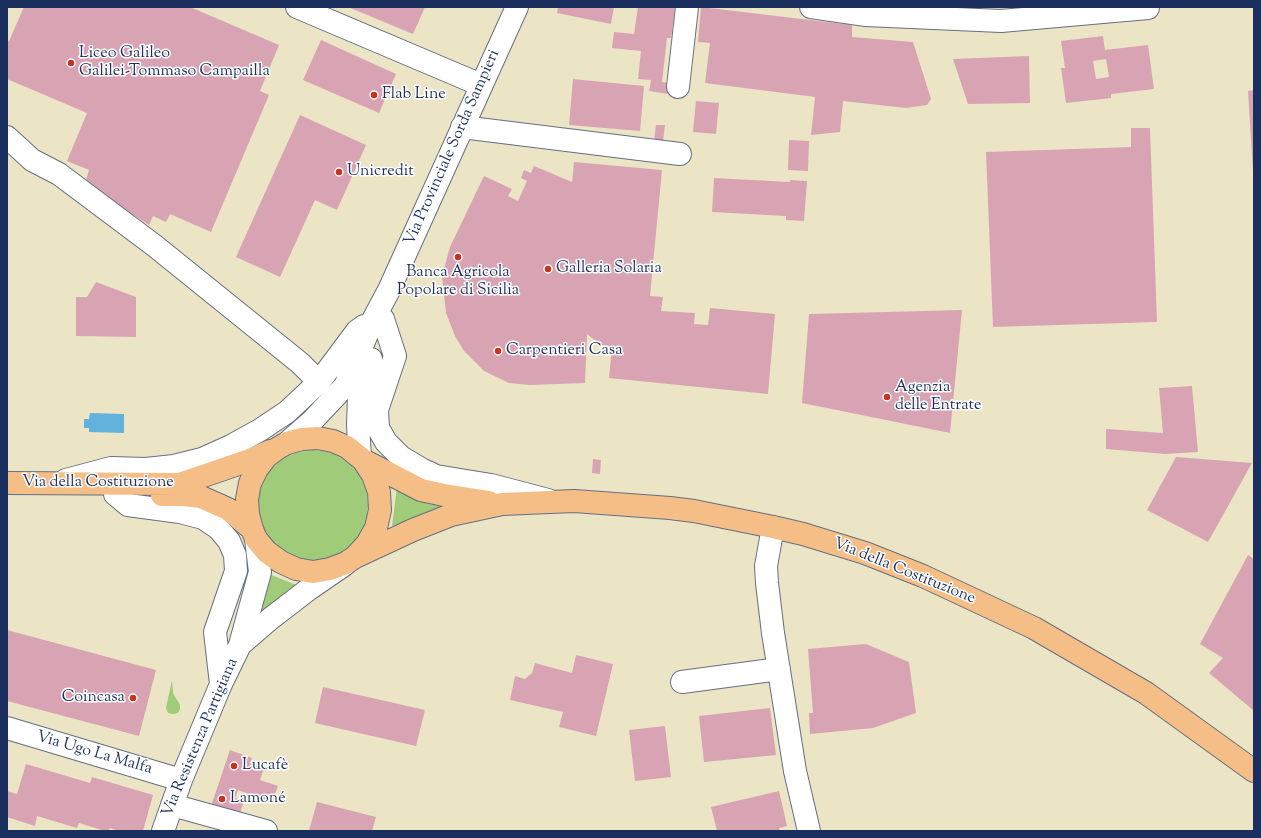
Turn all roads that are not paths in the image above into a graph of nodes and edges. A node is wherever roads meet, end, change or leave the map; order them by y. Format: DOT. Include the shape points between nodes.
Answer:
graph roads {
  1 [pos="297,7"];
  2 [pos="687,7"];
  3 [pos="811,7"];
  4 [pos="1148,8"];
  5 [pos="511,9"];
  6 [pos="481,85"];
  7 [pos="678,87"];
  8 [pos="462,127"];
  9 [pos="7,138"];
  10 [pos="680,154"];
  11 [pos="378,320"];
  12 [pos="320,382"];
  13 [pos="283,446"];
  14 [pos="361,458"];
  15 [pos="7,483"];
  16 [pos="48,484"];
  17 [pos="7,494"];
  18 [pos="115,494"];
  19 [pos="554,501"];
  20 [pos="502,504"];
  21 [pos="774,527"];
  22 [pos="254,534"];
  23 [pos="350,560"];
  24 [pos="240,645"];
  25 [pos="779,669"];
  26 [pos="682,682"];
  27 [pos="221,684"];
  28 [pos="7,728"];
  29 [pos="1247,766"];
  30 [pos="1254,777"];
  31 [pos="181,780"];
  32 [pos="172,805"];
  33 [pos="162,831"];
  34 [pos="266,831"];
  35 [pos="809,831"];
  1 -- 6 [label="street"];
  2 -- 7 [label="street"];
  3 -- 4 [label="street" via="866,15 1001,21"];
  5 -- 6 [label="street, Via Provinciale Sorda Sampieri"];
  6 -- 8 [label="street, Via Provinciale Sorda Sampieri"];
  8 -- 10 [label="street"];
  8 -- 11 [label="street, Via Provinciale Sorda Sampieri"];
  9 -- 12 [label="street" via="32,160 59,174 155,246"];
  11 -- 12 [label="street" via="358,331"];
  11 -- 13 [label="street" via="345,386 312,421"];
  11 -- 14 [label="street" via="359,396"];
  11 -- 19 [label="street" via="395,356 376,410 378,428 386,442 401,457 436,476 491,485"];
  12 -- 16 [label="street" via="287,412 260,430 202,458 174,466 146,469 111,468"];
  13 -- 14 [label="main road" via="302,439 318,438 347,447"];
  13 -- 16 [label="main road, Via della Costituzione" via="180,484"];
  13 -- 22 [label="main road" via="266,457 250,484 248,514"];
  14 -- 20 [label="main road" via="421,490"];
  14 -- 23 [label="main road" via="373,475 379,492 380,510 376,528 367,544"];
  15 -- 16 [label="main road, Via della Costituzione"];
  17 -- 18 [label="main road, Via della Costituzione"];
  18 -- 22 [label="main road, Via della Costituzione" via="202,497 228,509"];
  18 -- 27 [label="street" via="128,505 203,518 218,528 229,541 235,555 236,571 215,632"];
  19 -- 20 [label="main road, Via della Costituzione"];
  19 -- 21 [label="main road, Via della Costituzione" via="670,508"];
  20 -- 23 [label="main road" via="451,515"];
  21 -- 25 [label="street" via="766,566"];
  21 -- 29 [label="main road, Via della Costituzione" via="865,553 922,576 1034,628 1146,693"];
  22 -- 23 [label="main road" via="267,552 296,569 313,572 330,569"];
  22 -- 24 [label="street" via="260,572"];
  23 -- 24 [label="street" via="270,619"];
  24 -- 27 [label="street, Via Resistenza Partigiana"];
  25 -- 26 [label="street"];
  25 -- 35 [label="street" via="795,771"];
  27 -- 31 [label="street, Via Resistenza Partigiana"];
  28 -- 31 [label="street, Via Ugo La Malfa"];
  29 -- 30 [label="main road, Via della Costituzione"];
  31 -- 32 [label="street, Via Resistenza Partigiana"];
  32 -- 33 [label="street, Via Resistenza Partigiana"];
  32 -- 34 [label="street"];
}
